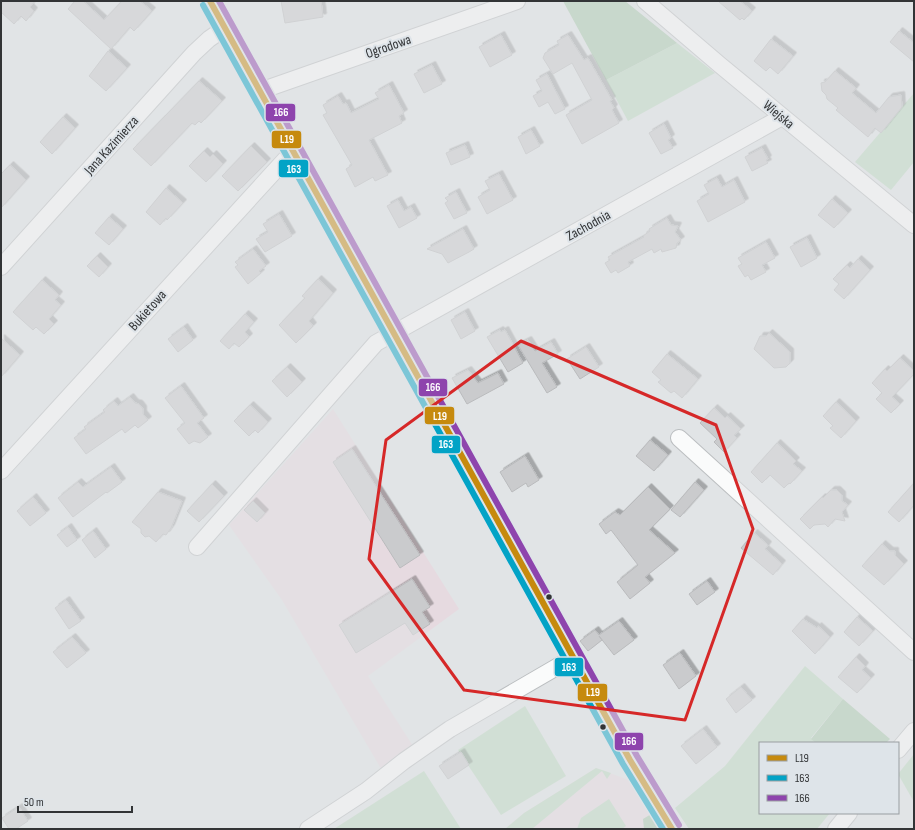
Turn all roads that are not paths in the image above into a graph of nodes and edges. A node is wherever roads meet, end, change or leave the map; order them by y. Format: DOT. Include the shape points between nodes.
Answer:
graph roads {
  1 [pos="210,1"];
  2 [pos="517,1"];
  3 [pos="645,1"];
  4 [pos="225,28"];
  5 [pos="260,91"];
  6 [pos="782,117"];
  7 [pos="293,151"];
  8 [pos="914,225"];
  9 [pos="1,267"];
  10 [pos="393,332"];
  11 [pos="679,438"];
  12 [pos="1,471"];
  13 [pos="197,547"];
  14 [pos="914,652"];
  15 [pos="574,657"];
  16 [pos="914,731"];
  17 [pos="899,749"];
  18 [pos="848,814"];
  19 [pos="308,829"];
  20 [pos="672,829"];
  21 [pos="836,829"];
  1 -- 4 [label="street"];
  2 -- 5 [label="street, Ogrodowa"];
  3 -- 6 [label="street, Wiejska"];
  4 -- 5 [label="street"];
  4 -- 9 [label="street, Jana Kazimierza" via="194,52"];
  5 -- 7 [label="street"];
  6 -- 8 [label="street, Wiejska"];
  6 -- 10 [label="street, Zachodnia"];
  7 -- 10 [label="street"];
  7 -- 12 [label="street, Bukietowa"];
  10 -- 13 [label="street, Zachodnia" via="376,343"];
  10 -- 15 [label="street"];
  11 -- 14 [label="street"];
  15 -- 19 [label="street" via="450,729 366,791"];
  15 -- 20 [label="street" via="630,760"];
  16 -- 17 [label="street"];
  18 -- 21 [label="street"];
}
